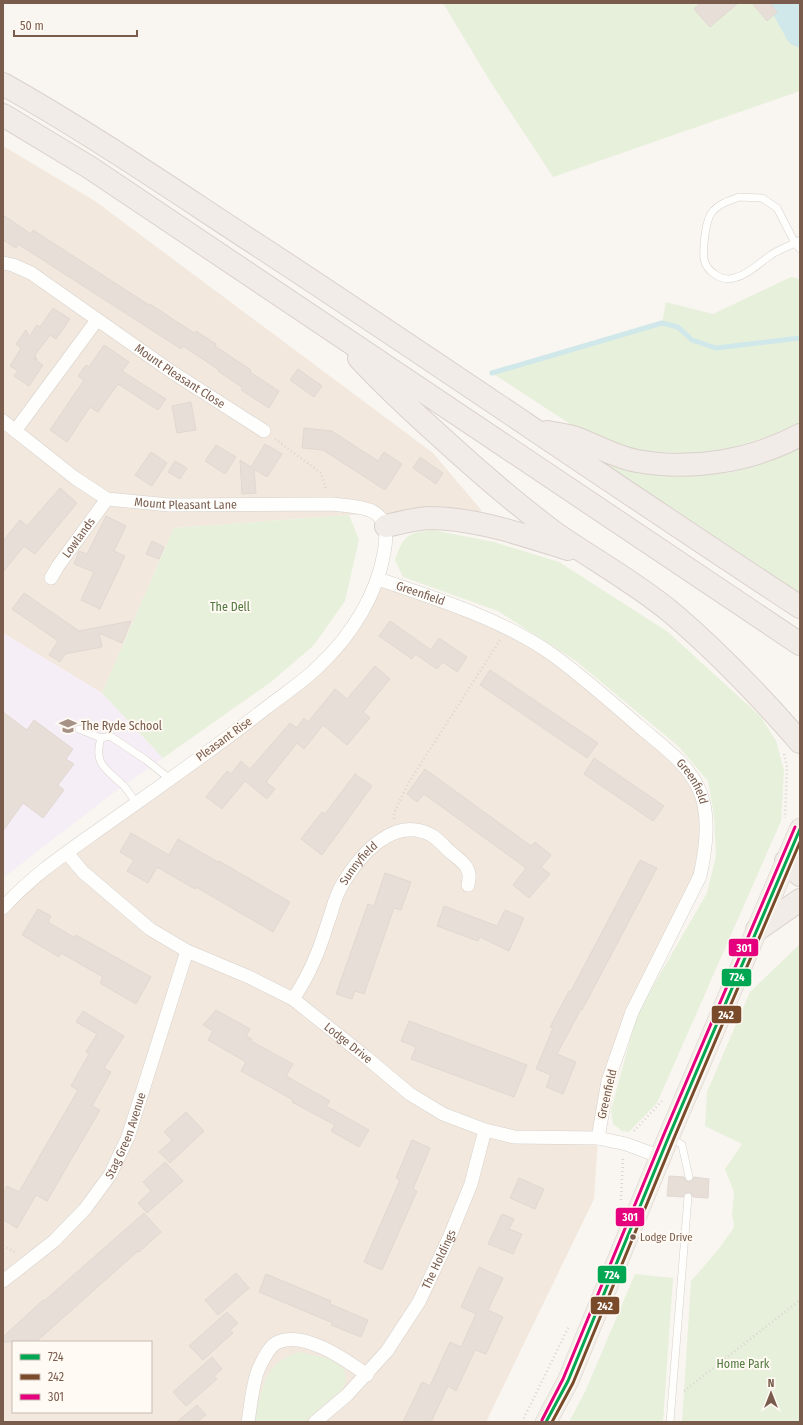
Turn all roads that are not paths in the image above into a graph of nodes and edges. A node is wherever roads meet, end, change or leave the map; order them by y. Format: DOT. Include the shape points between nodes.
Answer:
graph roads {
  1 [pos="3,84"];
  2 [pos="3,115"];
  3 [pos="798,241"];
  4 [pos="800,249"];
  5 [pos="3,263"];
  6 [pos="97,320"];
  7 [pos="337,333"];
  8 [pos="3,421"];
  9 [pos="536,429"];
  10 [pos="15,431"];
  11 [pos="264,431"];
  12 [pos="800,435"];
  13 [pos="107,499"];
  14 [pos="386,526"];
  15 [pos="589,555"];
  16 [pos="51,578"];
  17 [pos="378,579"];
  18 [pos="800,607"];
  19 [pos="800,644"];
  20 [pos="79,729"];
  21 [pos="101,738"];
  22 [pos="792,747"];
  23 [pos="170,779"];
  24 [pos="136,803"];
  25 [pos="792,823"];
  26 [pos="67,853"];
  27 [pos="793,868"];
  28 [pos="468,885"];
  29 [pos="800,900"];
  30 [pos="3,908"];
  31 [pos="757,930"];
  32 [pos="187,951"];
  33 [pos="293,999"];
  34 [pos="485,1130"];
  35 [pos="669,1136"];
  36 [pos="598,1138"];
  37 [pos="661,1157"];
  38 [pos="689,1177"];
  39 [pos="688,1197"];
  40 [pos="3,1281"];
  41 [pos="367,1375"];
  42 [pos="248,1422"];
  43 [pos="315,1422"];
  44 [pos="546,1422"];
  45 [pos="670,1422"];
  1 -- 9 [label="highway" via="130,162"];
  2 -- 7 [label="highway" via="89,167"];
  3 -- 3 [label="lane" via="734,279 723,278 710,271 704,260 706,223 712,212 722,203 739,197 762,198 777,208"];
  3 -- 4 [label="lane"];
  5 -- 6 [label="street, Mount Pleasant Close" via="31,273"];
  6 -- 10 [label="street"];
  6 -- 11 [label="street, Mount Pleasant Close"];
  7 -- 15 [label="highway" via="385,386 494,486"];
  7 -- 19 [label="highway"];
  8 -- 10 [label="street, Mount Pleasant Lane"];
  9 -- 12 [label="highway" via="576,438 604,451 636,461 672,465 710,463 738,458 784,444"];
  9 -- 18 [label="highway"];
  10 -- 13 [label="street, Mount Pleasant Lane" via="75,478"];
  13 -- 14 [label="street, Mount Pleasant Lane" via="169,505 352,506 376,513 383,518"];
  13 -- 16 [label="street, Lowlands"];
  14 -- 15 [label="highway" via="427,518 452,520 502,528"];
  14 -- 17 [label="street, Pleasant Rise" via="387,540"];
  15 -- 22 [label="highway" via="651,596 736,671 772,709"];
  17 -- 23 [label="street, Pleasant Rise" via="356,622 322,664"];
  17 -- 36 [label="street, Greenfield" via="427,595 507,628 552,654 682,762 698,786 705,810 705,840 700,876 630,1019 608,1081"];
  20 -- 21 [label="lane"];
  21 -- 23 [label="lane" via="110,736"];
  21 -- 24 [label="lane" via="99,746 102,766 124,786"];
  23 -- 24 [label="street, Pleasant Rise"];
  24 -- 26 [label="street, Pleasant Rise"];
  25 -- 27 [label="main road"];
  26 -- 30 [label="street, Pleasant Rise" via="18,891"];
  26 -- 32 [label="street, Lodge Drive" via="83,872 150,929"];
  27 -- 31 [label="main road"];
  28 -- 33 [label="street, Sunnyfield" via="471,876 468,868 432,836 421,831 408,830 383,838 363,855 341,886 306,980"];
  29 -- 31 [label="highway"];
  31 -- 35 [label="main road"];
  32 -- 33 [label="street, Lodge Drive"];
  32 -- 40 [label="street, Stag Green Avenue" via="128,1137 110,1175 85,1209 54,1241"];
  33 -- 34 [label="street, Lodge Drive" via="410,1094 443,1114"];
  34 -- 36 [label="street, Lodge Drive" via="514,1137"];
  34 -- 41 [label="street, The Holdings" via="471,1184 419,1302 387,1351"];
  35 -- 37 [label="main road"];
  35 -- 38 [label="lane" via="682,1145"];
  36 -- 37 [label="street, Lodge Drive" via="626,1144"];
  37 -- 44 [label="main road" via="568,1381"];
  39 -- 45 [label="lane"];
  41 -- 42 [label="street" via="344,1358 317,1345 286,1340 275,1344 258,1370"];
  41 -- 43 [label="street, The Holdings"];
}
